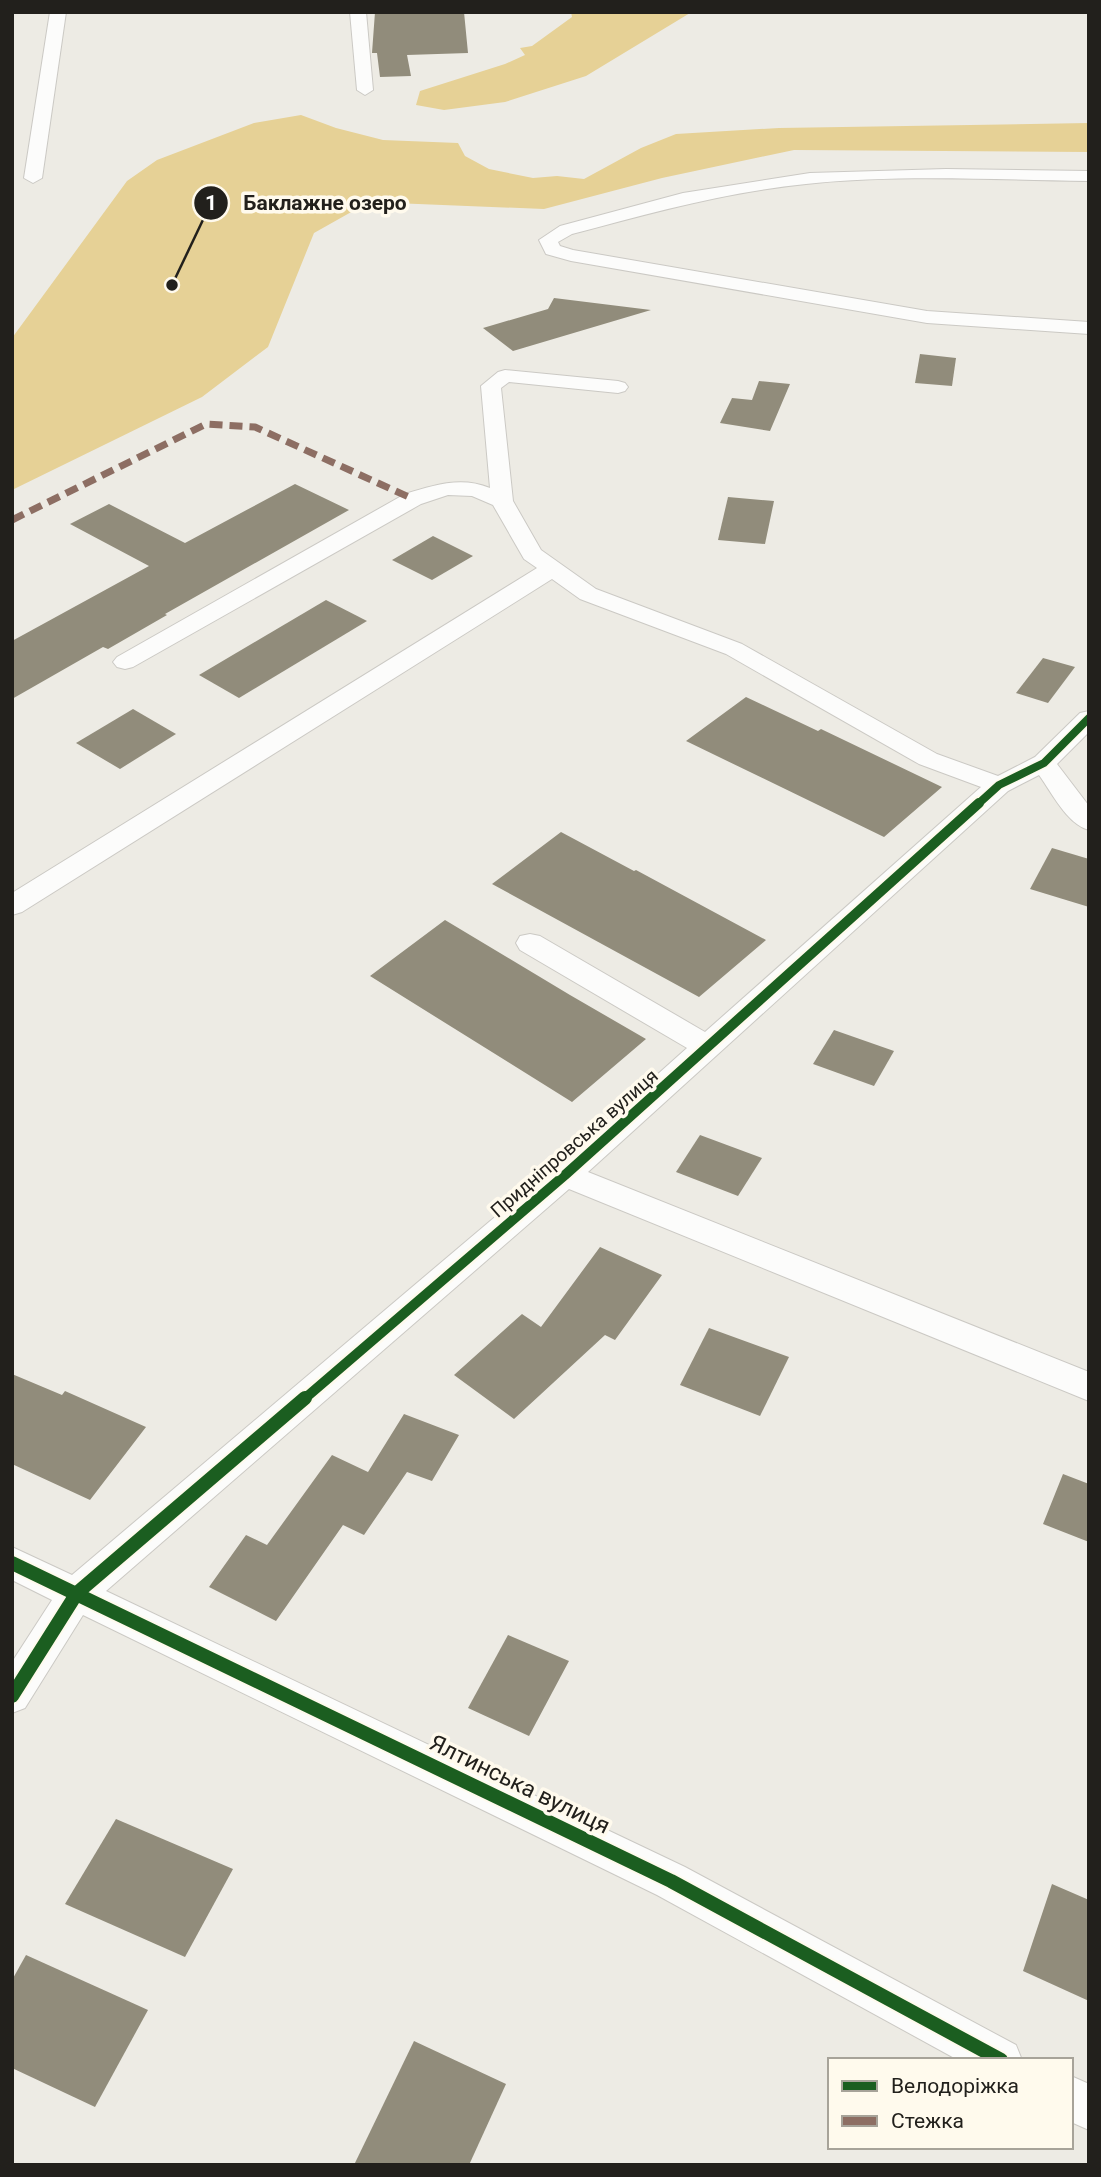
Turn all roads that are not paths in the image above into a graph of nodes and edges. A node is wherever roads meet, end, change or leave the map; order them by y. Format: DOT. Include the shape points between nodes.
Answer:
graph roads {
  1 [pos="58,12"];
  2 [pos="358,12"];
  3 [pos="365,90"];
  4 [pos="1089,176"];
  5 [pos="33,178"];
  6 [pos="1089,328"];
  7 [pos="618,387"];
  8 [pos="502,501"];
  9 [pos="551,569"];
  10 [pos="125,662"];
  11 [pos="1089,718"];
  12 [pos="1044,763"];
  13 [pos="999,785"];
  14 [pos="1089,822"];
  15 [pos="12,905"];
  16 [pos="530,943"];
  17 [pos="709,1048"];
  18 [pos="565,1175"];
  19 [pos="1089,1387"];
  20 [pos="12,1563"];
  21 [pos="78,1593"];
  22 [pos="12,1696"];
  23 [pos="997,2058"];
  24 [pos="1073,2099"];
  25 [pos="1089,2108"];
  1 -- 5 [label="street"];
  2 -- 3 [label="street"];
  4 -- 6 [label="street" via="946,174 786,181 683,198 566,230 548,240 553,250 571,255 927,317"];
  7 -- 8 [label="street" via="505,376 491,386"];
  8 -- 9 [label="street" via="532,554"];
  8 -- 10 [label="street" via="476,489 447,488 413,499"];
  9 -- 13 [label="street" via="588,594 734,649 928,759"];
  9 -- 15 [label="street"];
  11 -- 12 [label="street, Придніпровська вулиця"];
  12 -- 13 [label="street, Придніпровська вулиця"];
  12 -- 14 [label="street"];
  13 -- 17 [label="street, Придніпровська вулиця"];
  16 -- 17 [label="street"];
  17 -- 18 [label="street, Придніпровська вулиця"];
  18 -- 19 [label="street"];
  18 -- 21 [label="street, Придніпровська вулиця"];
  20 -- 21 [label="street, Ялтинська вулиця"];
  21 -- 22 [label="street, Придніпровська вулиця"];
  21 -- 23 [label="street, Ялтинська вулиця" via="671,1881"];
  24 -- 25 [label="street"];
}
